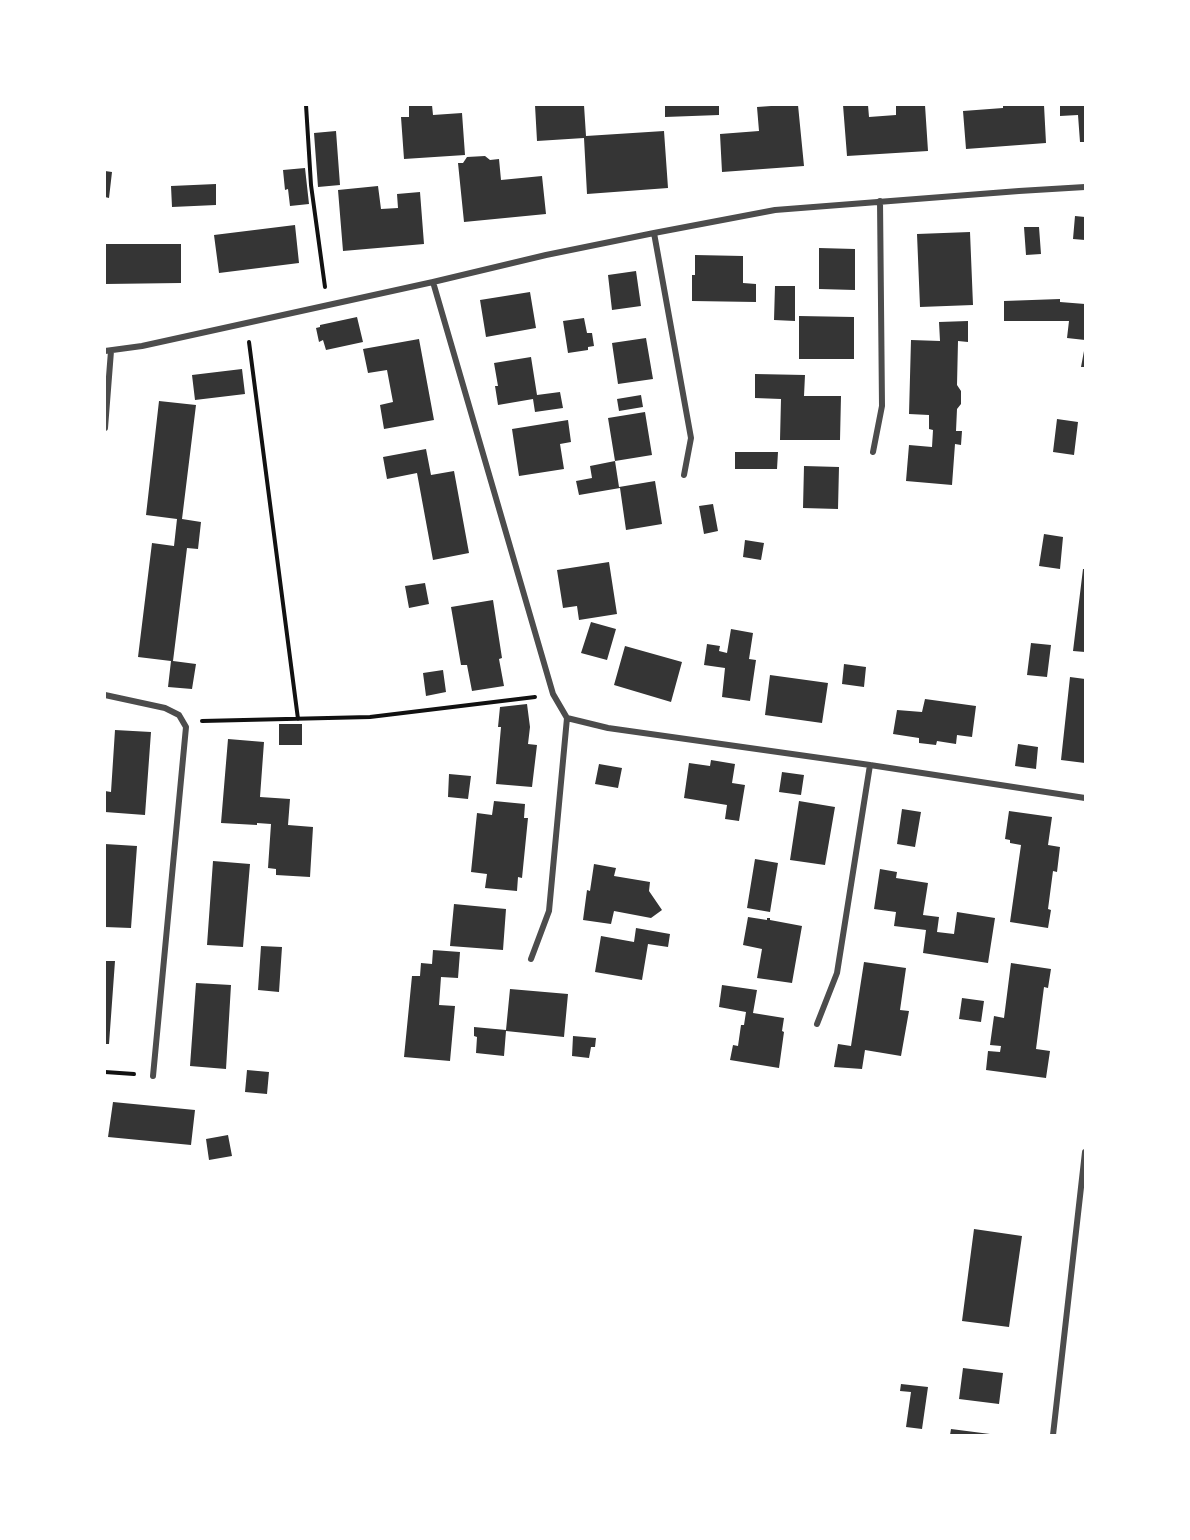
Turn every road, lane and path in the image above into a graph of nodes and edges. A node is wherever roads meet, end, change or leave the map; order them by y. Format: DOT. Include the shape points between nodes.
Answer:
graph roads {
  1 [pos="306,105"];
  2 [pos="1085,187"];
  3 [pos="880,201"];
  4 [pos="654,233"];
  5 [pos="433,282"];
  6 [pos="327,306"];
  7 [pos="246,323"];
  8 [pos="108,351"];
  9 [pos="105,428"];
  10 [pos="873,452"];
  11 [pos="684,476"];
  12 [pos="554,694"];
  13 [pos="105,695"];
  14 [pos="567,718"];
  15 [pos="298,719"];
  16 [pos="186,727"];
  17 [pos="870,765"];
  18 [pos="1085,798"];
  19 [pos="531,959"];
  20 [pos="817,1024"];
  21 [pos="105,1072"];
  22 [pos="153,1076"];
  23 [pos="1085,1152"];
  24 [pos="1053,1435"];
  1 -- 6 [label="path" via="311,185"];
  2 -- 3 [label="street"];
  3 -- 4 [label="street" via="775,210"];
  3 -- 10 [label="street" via="882,406"];
  4 -- 5 [label="street"];
  4 -- 11 [label="street" via="691,438"];
  5 -- 6 [label="street"];
  5 -- 12 [label="street"];
  6 -- 7 [label="street"];
  7 -- 8 [label="street"];
  7 -- 15 [label="path"];
  8 -- 9 [label="street"];
  12 -- 14 [label="street"];
  12 -- 15 [label="path" via="370,717"];
  13 -- 16 [label="street" via="165,708 179,716"];
  14 -- 17 [label="street" via="608,728"];
  14 -- 19 [label="street" via="549,911"];
  15 -- 16 [label="path" via="203,720"];
  16 -- 22 [label="street"];
  17 -- 18 [label="street"];
  17 -- 20 [label="street" via="837,973"];
  21 -- 22 [label="path"];
  23 -- 24 [label="street"];
}
